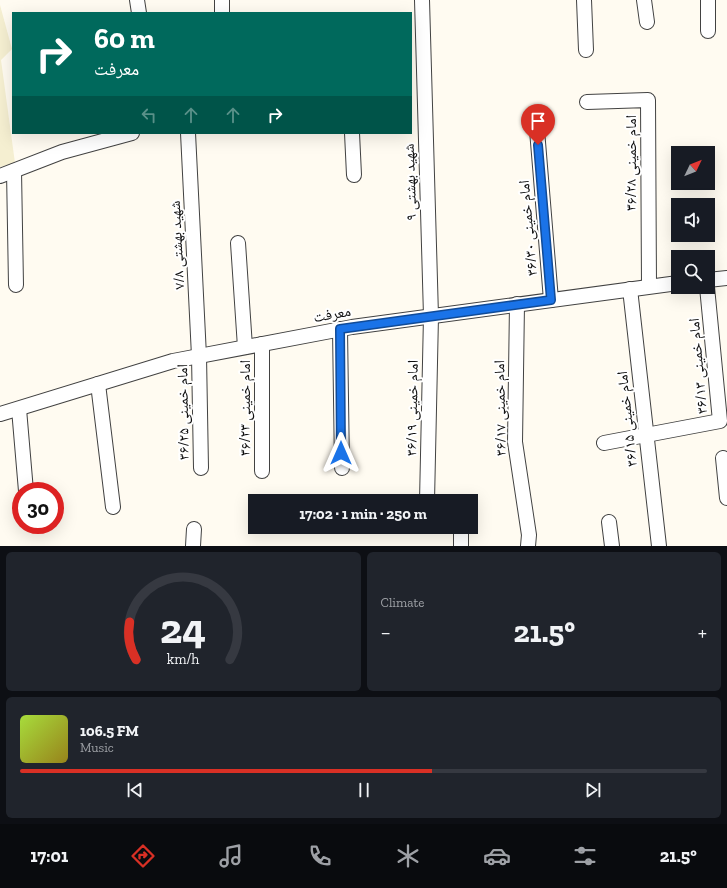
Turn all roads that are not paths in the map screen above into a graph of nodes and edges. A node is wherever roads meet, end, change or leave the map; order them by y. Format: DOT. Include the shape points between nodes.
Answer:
graph roads {
  1 [pos="137,0"];
  2 [pos="222,0"];
  3 [pos="422,0"];
  4 [pos="584,0"];
  5 [pos="644,0"];
  6 [pos="708,0"];
  7 [pos="139,12"];
  8 [pos="222,12"];
  9 [pos="647,22"];
  10 [pos="708,31"];
  11 [pos="586,50"];
  12 [pos="417,55"];
  13 [pos="587,102"];
  14 [pos="536,130"];
  15 [pos="128,134"];
  16 [pos="188,134"];
  17 [pos="352,134"];
  18 [pos="14,171"];
  19 [pos="354,175"];
  20 [pos="0,176"];
  21 [pos="238,243"];
  22 [pos="727,278"];
  23 [pos="715,279"];
  24 [pos="671,284"];
  25 [pos="16,285"];
  26 [pos="649,286"];
  27 [pos="630,289"];
  28 [pos="709,294"];
  29 [pos="551,300"];
  30 [pos="517,304"];
  31 [pos="431,316"];
  32 [pos="340,329"];
  33 [pos="262,344"];
  34 [pos="246,348"];
  35 [pos="199,356"];
  36 [pos="98,384"];
  37 [pos="19,409"];
  38 [pos="0,414"];
  39 [pos="646,435"];
  40 [pos="604,443"];
  41 [pos="723,458"];
  42 [pos="201,468"];
  43 [pos="342,468"];
  44 [pos="262,471"];
  45 [pos="25,482"];
  46 [pos="427,494"];
  47 [pos="727,498"];
  48 [pos="113,507"];
  49 [pos="609,522"];
  50 [pos="194,529"];
  51 [pos="528,540"];
  52 [pos="194,546"];
  53 [pos="612,546"];
  54 [pos="658,546"];
  1 -- 7 [label="street"];
  2 -- 8 [label="street"];
  3 -- 12 [label="street, شهید بهشتی ۹"];
  4 -- 11 [label="street"];
  5 -- 9 [label="street"];
  6 -- 10 [label="street"];
  12 -- 31 [label="street, شهید بهشتی ۹"];
  13 -- 26 [label="street, امام خمینی ۳۶/۲۸" via="648,100"];
  14 -- 29 [label="street, امام خمینی ۳۶/۳۰"];
  15 -- 18 [label="street" via="62,152"];
  16 -- 35 [label="street, شهید بهشتی ۷/۸"];
  17 -- 19 [label="street"];
  18 -- 20 [label="street"];
  18 -- 25 [label="street"];
  21 -- 34 [label="street, امام خمینی ۳۶/۲۳"];
  22 -- 23 [label="street"];
  24 -- 26 [label="street, معرفت"];
  26 -- 27 [label="street, معرفت"];
  27 -- 29 [label="street, معرفت"];
  27 -- 39 [label="street, امام خمینی ۳۶/۱۵"];
  28 -- 39 [label="street, امام خمینی ۳۶/۱۳" via="720,421"];
  29 -- 30 [label="street, معرفت"];
  30 -- 31 [label="street, معرفت"];
  30 -- 51 [label="street, امام خمینی ۳۶/۱۷" via="515,442"];
  31 -- 32 [label="street, معرفت"];
  31 -- 46 [label="street, امام خمینی ۳۶/۱۹"];
  32 -- 33 [label="street, معرفت"];
  32 -- 43 [label="street"];
  33 -- 34 [label="street, معرفت"];
  33 -- 44 [label="street, امام خمینی ۳۶/۲۳"];
  34 -- 35 [label="street, معرفت"];
  35 -- 36 [label="street, معرفت" via="173,361"];
  35 -- 42 [label="street, امام خمینی ۳۶/۲۵"];
  36 -- 37 [label="street, معرفت"];
  36 -- 48 [label="street"];
  37 -- 38 [label="street, معرفت"];
  37 -- 45 [label="street"];
  39 -- 40 [label="street, امام خمینی ۳۶/۱۳"];
  39 -- 54 [label="street, امام خمینی ۳۶/۱۵"];
  41 -- 47 [label="street"];
  49 -- 53 [label="street"];
  50 -- 52 [label="street"];
}
